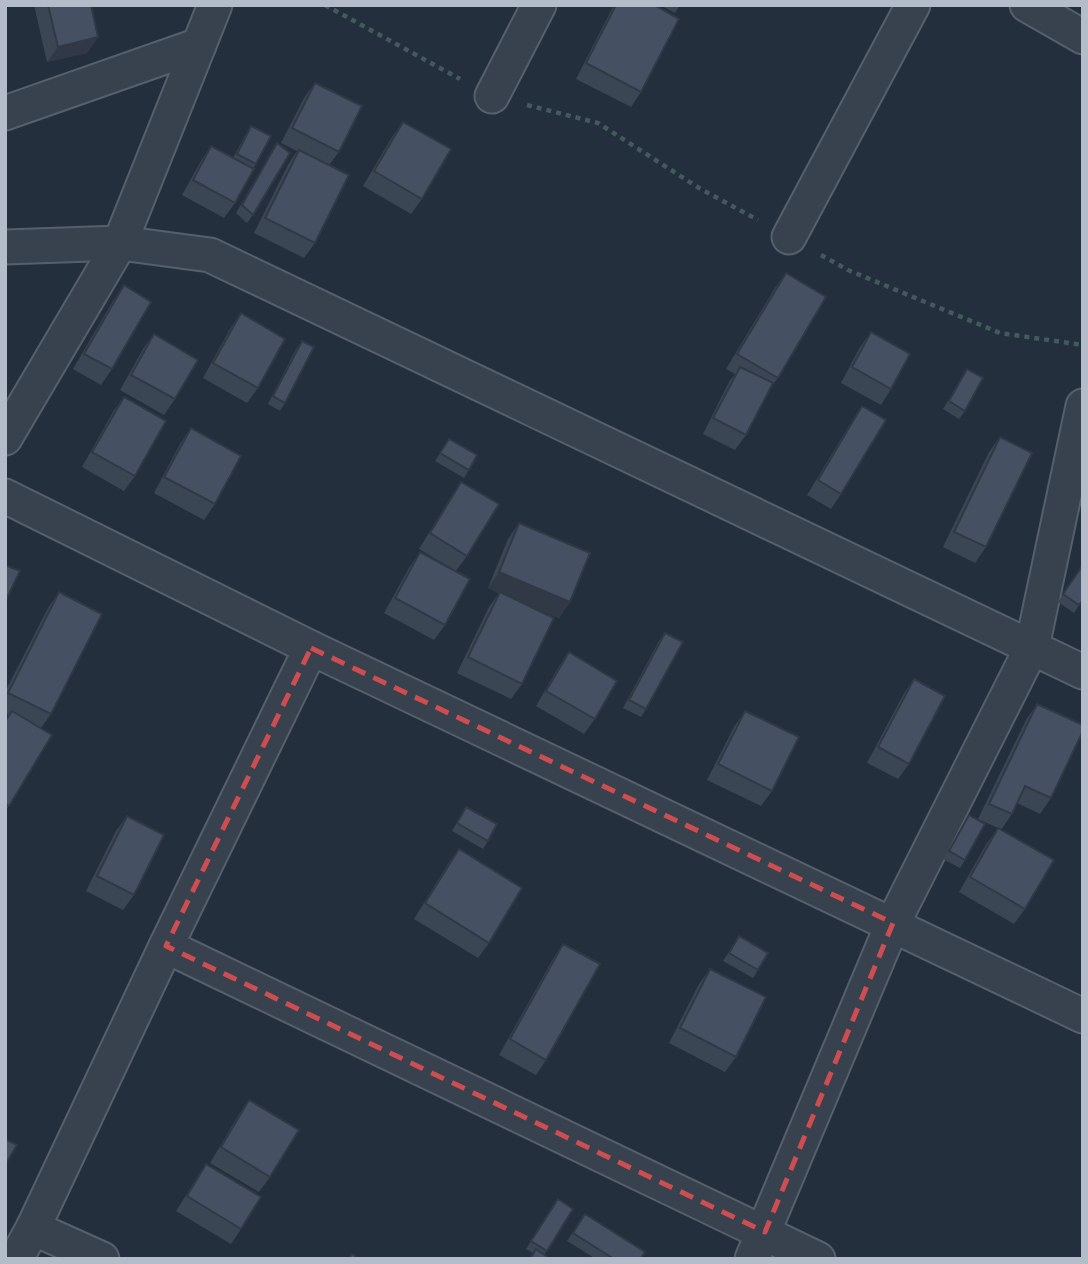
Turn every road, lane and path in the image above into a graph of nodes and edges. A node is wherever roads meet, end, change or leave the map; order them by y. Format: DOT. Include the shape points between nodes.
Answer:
graph roads {
  1 [pos="215,5"];
  2 [pos="325,5"];
  3 [pos="539,5"];
  4 [pos="913,5"];
  5 [pos="1027,5"];
  6 [pos="1083,37"];
  7 [pos="199,45"];
  8 [pos="492,96"];
  9 [pos="5,113"];
  10 [pos="789,237"];
  11 [pos="120,243"];
  12 [pos="5,247"];
  13 [pos="1083,345"];
  14 [pos="1083,406"];
  15 [pos="5,438"];
  16 [pos="5,496"];
  17 [pos="1032,647"];
  18 [pos="312,648"];
  19 [pos="1083,672"];
  20 [pos="893,923"];
  21 [pos="166,946"];
  22 [pos="1083,1016"];
  23 [pos="33,1228"];
  24 [pos="759,1246"];
  25 [pos="16,1259"];
  26 [pos="102,1259"];
  27 [pos="818,1259"];
  1 -- 7 [label="street"];
  2 -- 8 [label="path"];
  3 -- 8 [label="street"];
  4 -- 10 [label="street"];
  5 -- 6 [label="street"];
  7 -- 9 [label="street"];
  7 -- 11 [label="street"];
  8 -- 10 [label="path" via="598,123 699,188"];
  10 -- 13 [label="path" via="848,270 1000,333"];
  11 -- 12 [label="street"];
  11 -- 15 [label="street"];
  11 -- 17 [label="street" via="210,255"];
  14 -- 17 [label="street"];
  16 -- 18 [label="street"];
  17 -- 19 [label="street"];
  17 -- 20 [label="street"];
  18 -- 20 [label="street"];
  18 -- 21 [label="street"];
  20 -- 22 [label="street"];
  20 -- 24 [label="street"];
  21 -- 23 [label="street"];
  21 -- 24 [label="street"];
  23 -- 25 [label="street"];
  23 -- 26 [label="street"];
  24 -- 27 [label="street"];
}
